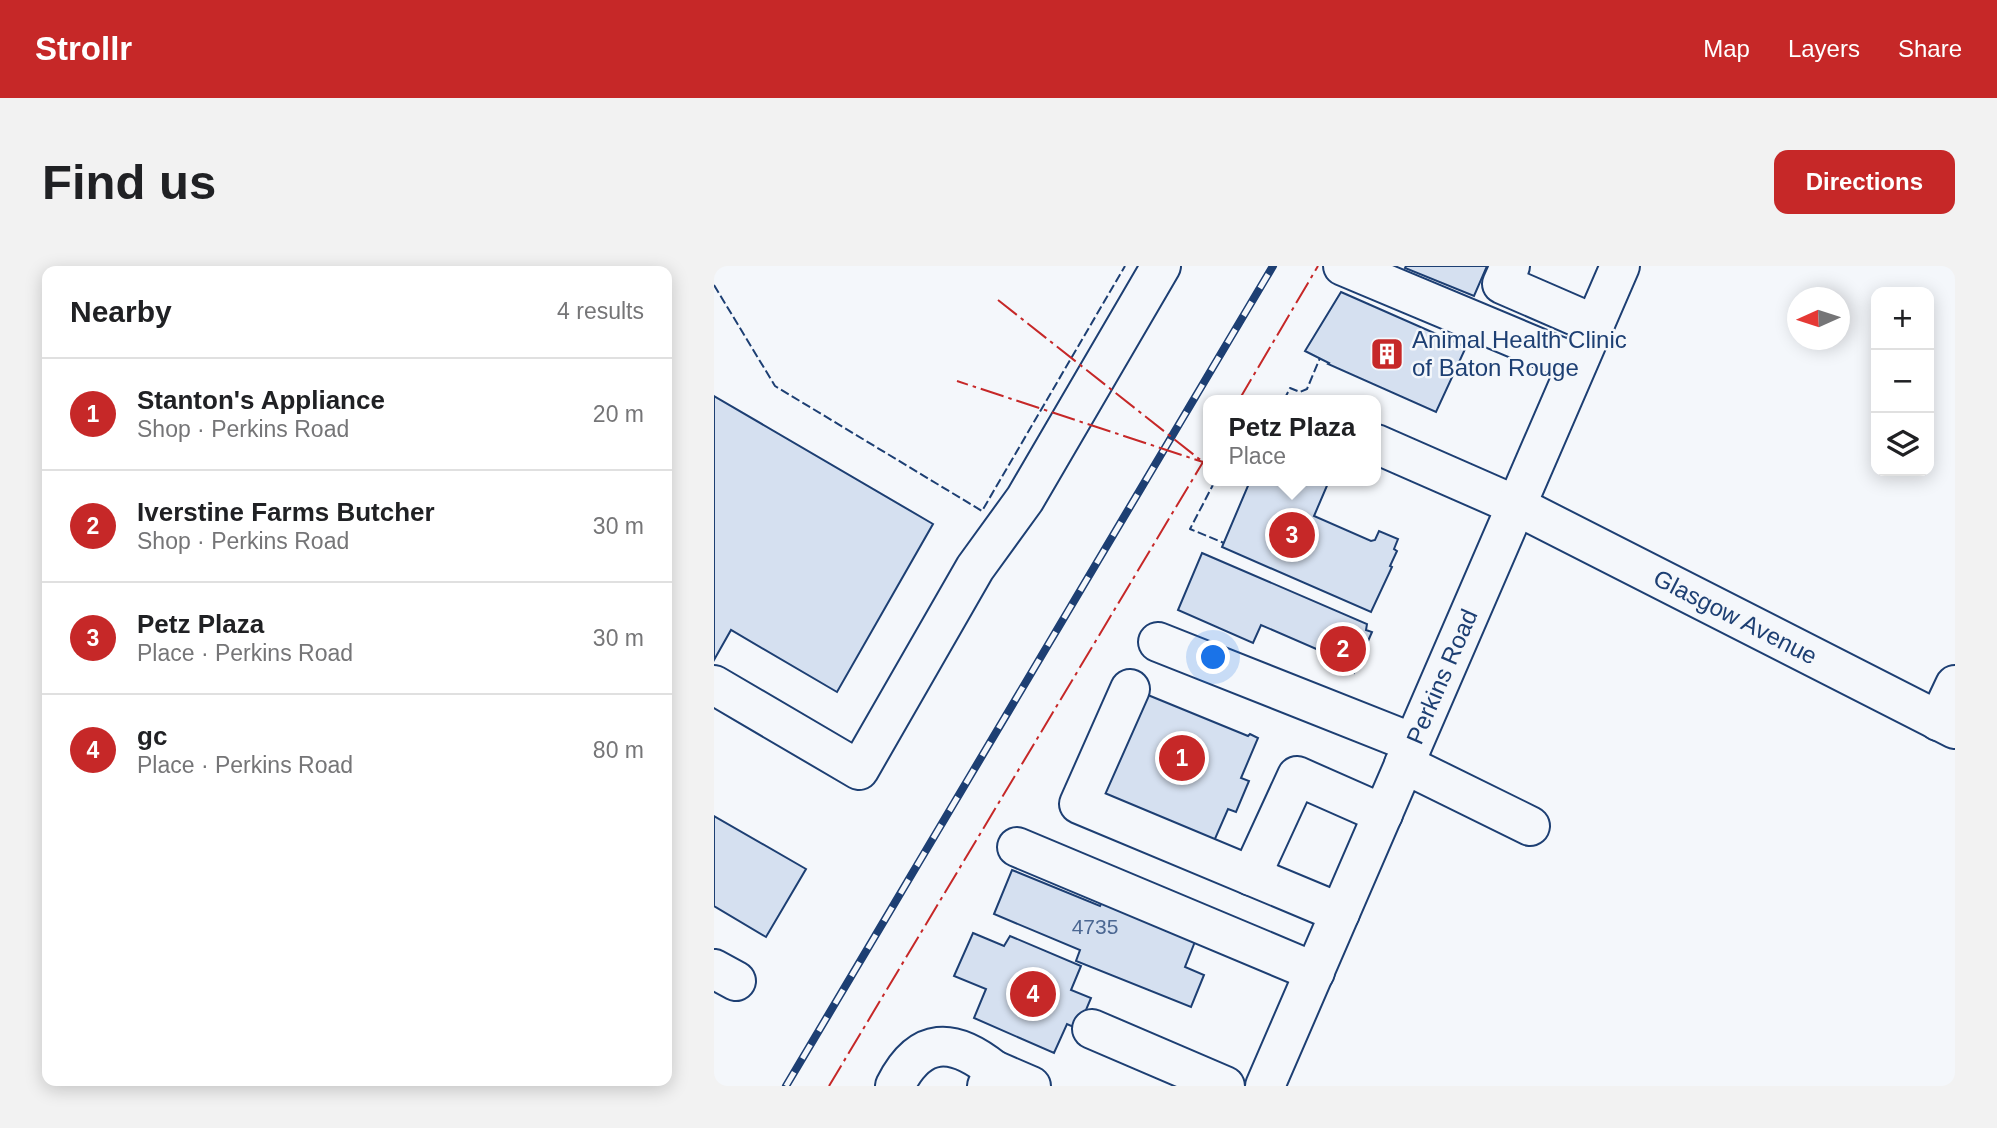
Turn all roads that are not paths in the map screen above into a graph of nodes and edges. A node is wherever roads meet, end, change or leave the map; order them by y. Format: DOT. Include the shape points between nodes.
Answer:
graph roads {
  1 [pos="1161,266"];
  2 [pos="1510,266"];
  3 [pos="1620,266"];
  4 [pos="1363,270"];
  5 [pos="1594,324"];
  6 [pos="1577,364"];
  7 [pos="1381,446"];
  8 [pos="1516,505"];
  9 [pos="1158,642"];
  10 [pos="714,685"];
  11 [pos="1955,685"];
  12 [pos="1130,689"];
  13 [pos="1946,725"];
  14 [pos="1409,753"];
  15 [pos="1383,814"];
  16 [pos="1530,826"];
  17 [pos="1017,847"];
  18 [pos="1251,876"];
  19 [pos="1340,913"];
  20 [pos="1315,971"];
  21 [pos="1092,1029"];
  22 [pos="990,1078"];
  23 [pos="895,1086"];
  24 [pos="1031,1086"];
  25 [pos="1225,1086"];
  26 [pos="1265,1086"];
  1 -- 10 [label="main road" via="1026,499 975,568 859,770"];
  2 -- 5 [label="main road" via="1502,284"];
  3 -- 5 [label="main road, Perkins Road"];
  4 -- 6 [label="main road"];
  5 -- 6 [label="main road, Perkins Road"];
  6 -- 8 [label="main road, Perkins Road"];
  7 -- 8 [label="main road, Glasgow Avenue"];
  8 -- 13 [label="main road, Glasgow Avenue"];
  8 -- 14 [label="main road, Perkins Road"];
  9 -- 14 [label="main road"];
  11 -- 13 [label="main road"];
  12 -- 18 [label="main road" via="1079,804"];
  14 -- 15 [label="main road, Perkins Road"];
  14 -- 16 [label="main road"];
  15 -- 18 [label="main road" via="1297,776"];
  15 -- 19 [label="main road, Perkins Road"];
  17 -- 20 [label="main road"];
  18 -- 19 [label="main road"];
  19 -- 20 [label="main road, Perkins Road"];
  20 -- 26 [label="main road, Perkins Road"];
  21 -- 25 [label="main road"];
  22 -- 23 [label="main road" via="979,1058 939,1045 924,1050"];
  22 -- 24 [label="main road"];
}
